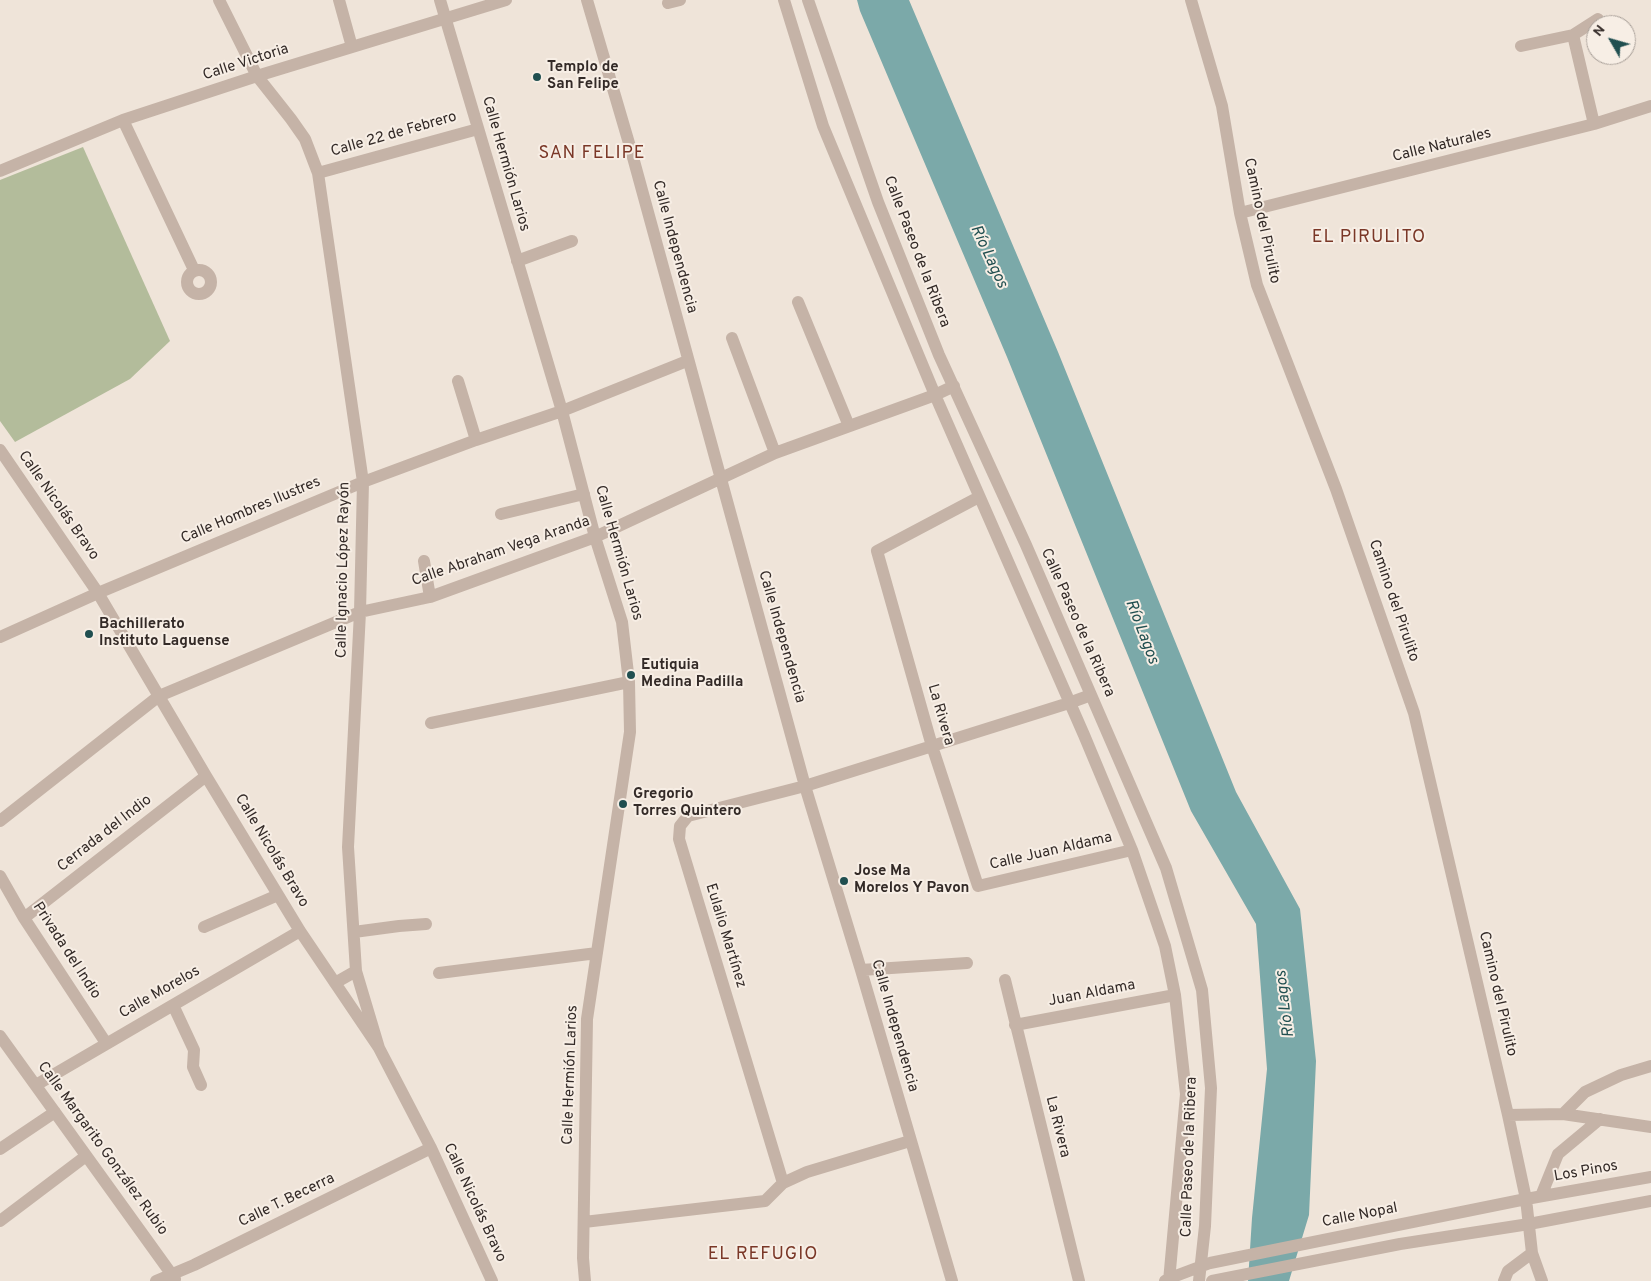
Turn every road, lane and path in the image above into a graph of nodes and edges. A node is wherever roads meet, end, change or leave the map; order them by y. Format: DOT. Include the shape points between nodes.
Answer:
graph roads {
  1 [pos="219,0"];
  2 [pos="339,0"];
  3 [pos="440,0"];
  4 [pos="506,0"];
  5 [pos="587,0"];
  6 [pos="784,0"];
  7 [pos="808,0"];
  8 [pos="1191,0"];
  9 [pos="445,20"];
  10 [pos="1586,27"];
  11 [pos="1573,35"];
  12 [pos="1521,46"];
  13 [pos="352,48"];
  14 [pos="257,76"];
  15 [pos="1651,106"];
  16 [pos="124,120"];
  17 [pos="1594,124"];
  18 [pos="478,129"];
  19 [pos="0,170"];
  20 [pos="318,173"];
  21 [pos="1240,213"];
  22 [pos="572,241"];
  23 [pos="517,261"];
  24 [pos="194,270"];
  25 [pos="798,302"];
  26 [pos="732,338"];
  27 [pos="687,361"];
  28 [pos="458,381"];
  29 [pos="954,386"];
  30 [pos="935,396"];
  31 [pos="562,411"];
  32 [pos="849,426"];
  33 [pos="476,440"];
  34 [pos="0,450"];
  35 [pos="775,453"];
  36 [pos="720,477"];
  37 [pos="363,482"];
  38 [pos="584,494"];
  39 [pos="979,497"];
  40 [pos="501,514"];
  41 [pos="596,537"];
  42 [pos="424,561"];
  43 [pos="98,592"];
  44 [pos="430,597"];
  45 [pos="360,612"];
  46 [pos="0,637"];
  47 [pos="629,682"];
  48 [pos="1091,695"];
  49 [pos="159,696"];
  50 [pos="1070,704"];
  51 [pos="431,723"];
  52 [pos="932,746"];
  53 [pos="206,776"];
  54 [pos="804,786"];
  55 [pos="0,821"];
  56 [pos="1132,850"];
  57 [pos="0,876"];
  58 [pos="978,886"];
  59 [pos="278,895"];
  60 [pos="24,918"];
  61 [pos="426,924"];
  62 [pos="204,927"];
  63 [pos="300,931"];
  64 [pos="354,932"];
  65 [pos="597,953"];
  66 [pos="967,963"];
  67 [pos="861,970"];
  68 [pos="356,971"];
  69 [pos="439,973"];
  70 [pos="1005,980"];
  71 [pos="335,984"];
  72 [pos="1175,995"];
  73 [pos="173,1005"];
  74 [pos="1015,1025"];
  75 [pos="0,1036"];
  76 [pos="106,1043"];
  77 [pos="379,1048"];
  78 [pos="1651,1066"];
  79 [pos="36,1085"];
  80 [pos="201,1085"];
  81 [pos="55,1112"];
  82 [pos="1563,1114"];
  83 [pos="1508,1115"];
  84 [pos="1600,1120"];
  85 [pos="1651,1127"];
  86 [pos="910,1142"];
  87 [pos="431,1148"];
  88 [pos="0,1149"];
  89 [pos="86,1156"];
  90 [pos="1651,1177"];
  91 [pos="783,1183"];
  92 [pos="1541,1196"];
  93 [pos="1526,1199"];
  94 [pos="1651,1201"];
  95 [pos="0,1221"];
  96 [pos="584,1222"];
  97 [pos="1529,1224"];
  98 [pos="1532,1253"];
  99 [pos="1205,1264"];
  100 [pos="174,1277"];
  101 [pos="1168,1280"];
  102 [pos="156,1281"];
  103 [pos="492,1281"];
  104 [pos="585,1281"];
  105 [pos="952,1281"];
  106 [pos="1079,1281"];
  107 [pos="1199,1281"];
  108 [pos="1212,1281"];
  109 [pos="1504,1281"];
  110 [pos="1542,1281"];
  1 -- 14 [label="street, Calle Ignacio López Rayón"];
  2 -- 13 [label="street"];
  3 -- 9 [label="street, Calle Hermión Larios"];
  4 -- 9 [label="street, Calle Victoria"];
  5 -- 27 [label="street, Calle Independencia"];
  6 -- 30 [label="street, Calle Paseo de la Ribera" via="824,126"];
  7 -- 29 [label="street, Calle Paseo de la Ribera" via="878,202"];
  8 -- 21 [label="street, Camino del Pirulito" via="1222,106"];
  9 -- 13 [label="street, Calle Victoria"];
  9 -- 18 [label="street, Calle Hermión Larios"];
  10 -- 11 [label="street"];
  11 -- 12 [label="street"];
  11 -- 17 [label="street"];
  13 -- 14 [label="street, Calle Victoria"];
  14 -- 16 [label="street, Calle Victoria"];
  14 -- 20 [label="street, Calle Ignacio López Rayón" via="305,139"];
  15 -- 17 [label="street, Calle Naturales"];
  16 -- 19 [label="street, Calle Victoria"];
  16 -- 24 [label="street"];
  17 -- 21 [label="street, Calle Naturales"];
  18 -- 20 [label="street, Calle 22 de Febrero"];
  18 -- 23 [label="street, Calle Hermión Larios"];
  20 -- 37 [label="street, Calle Ignacio López Rayón"];
  21 -- 83 [label="street, Camino del Pirulito" via="1257,285 1336,489 1414,713"];
  22 -- 23 [label="street"];
  23 -- 31 [label="street, Calle Hermión Larios"];
  25 -- 32 [label="street"];
  26 -- 35 [label="street"];
  27 -- 31 [label="street, Calle Hombres Ilustres"];
  27 -- 36 [label="street, Calle Independencia"];
  28 -- 33 [label="street"];
  29 -- 30 [label="street, Calle Abraham Vega Aranda"];
  29 -- 48 [label="street, Calle Paseo de la Ribera"];
  30 -- 32 [label="street, Calle Abraham Vega Aranda"];
  30 -- 39 [label="street, Calle Paseo de la Ribera"];
  31 -- 33 [label="street, Calle Hombres Ilustres"];
  31 -- 38 [label="street, Calle Hermión Larios"];
  32 -- 35 [label="street, Calle Abraham Vega Aranda"];
  33 -- 37 [label="street, Calle Hombres Ilustres"];
  34 -- 43 [label="street, Calle Nicolás Bravo"];
  35 -- 36 [label="street, Calle Abraham Vega Aranda"];
  36 -- 41 [label="street, Calle Abraham Vega Aranda"];
  36 -- 54 [label="street, Calle Independencia"];
  37 -- 43 [label="street, Calle Hombres Ilustres"];
  37 -- 45 [label="street, Calle Ignacio López Rayón"];
  38 -- 40 [label="street"];
  38 -- 41 [label="street, Calle Hermión Larios"];
  39 -- 50 [label="street, Calle Paseo de la Ribera"];
  39 -- 52 [label="street, La Rivera" via="877,551"];
  41 -- 44 [label="street, Calle Abraham Vega Aranda"];
  41 -- 47 [label="street, Calle Hermión Larios" via="622,622"];
  42 -- 44 [label="street"];
  43 -- 46 [label="street, Calle Hombres Ilustres"];
  43 -- 49 [label="street, Calle Nicolás Bravo"];
  44 -- 45 [label="street, Calle Abraham Vega Aranda"];
  45 -- 49 [label="street, Calle Abraham Vega Aranda"];
  45 -- 64 [label="street, Calle Ignacio López Rayón" via="348,847"];
  47 -- 51 [label="street"];
  47 -- 65 [label="street, Calle Hermión Larios" via="630,732"];
  48 -- 50 [label="street"];
  48 -- 99 [label="street, Calle Paseo de la Ribera" via="1166,868 1202,990 1211,1088"];
  49 -- 53 [label="street, Calle Nicolás Bravo"];
  49 -- 55 [label="street, Calle Abraham Vega Aranda"];
  50 -- 52 [label="street"];
  50 -- 56 [label="street, Calle Paseo de la Ribera"];
  52 -- 54 [label="street"];
  52 -- 58 [label="street, La Rivera"];
  53 -- 59 [label="street, Calle Nicolás Bravo"];
  53 -- 60 [label="street, Cerrada del Indio"];
  54 -- 67 [label="street, Calle Independencia"];
  54 -- 91 [label="street, Eulalio Martínez" via="688,816 680,826 679,838"];
  56 -- 58 [label="street, Calle Juan Aldama"];
  56 -- 72 [label="street, Calle Paseo de la Ribera" via="1165,946"];
  57 -- 60 [label="street, Privada del Indio"];
  59 -- 62 [label="street"];
  59 -- 63 [label="street, Calle Nicolás Bravo"];
  60 -- 76 [label="street, Privada del Indio"];
  61 -- 64 [label="street"];
  63 -- 71 [label="street, Calle Nicolás Bravo"];
  63 -- 73 [label="street, Calle Morelos"];
  64 -- 68 [label="street, Calle Ignacio López Rayón"];
  65 -- 69 [label="street"];
  65 -- 96 [label="street, Calle Hermión Larios" via="587,1020"];
  66 -- 67 [label="street"];
  67 -- 86 [label="street, Calle Independencia"];
  68 -- 71 [label="street"];
  68 -- 77 [label="street, Calle Ignacio López Rayón"];
  70 -- 74 [label="street, La Rivera"];
  71 -- 77 [label="street, Calle Nicolás Bravo"];
  72 -- 74 [label="street, Juan Aldama"];
  72 -- 101 [label="street, Calle Paseo de la Ribera" via="1186,1094"];
  73 -- 76 [label="street, Calle Morelos"];
  73 -- 80 [label="street" via="194,1050 193,1067"];
  74 -- 106 [label="street, La Rivera"];
  75 -- 79 [label="street, Calle Margarito González Rubio"];
  76 -- 79 [label="street, Calle Morelos"];
  77 -- 87 [label="street, Calle Nicolás Bravo"];
  78 -- 82 [label="street" via="1621,1075 1585,1092"];
  79 -- 81 [label="street, Calle Margarito González Rubio"];
  81 -- 88 [label="street"];
  81 -- 89 [label="street, Calle Margarito González Rubio"];
  82 -- 83 [label="street"];
  82 -- 84 [label="street"];
  83 -- 93 [label="street, Camino del Pirulito"];
  84 -- 85 [label="street"];
  84 -- 92 [label="street" via="1558,1154"];
  86 -- 91 [label="street" via="807,1172"];
  86 -- 105 [label="street, Calle Independencia"];
  87 -- 100 [label="street, Calle T. Becerra"];
  87 -- 103 [label="street, Calle Nicolás Bravo"];
  89 -- 95 [label="street"];
  89 -- 100 [label="street, Calle Margarito González Rubio"];
  90 -- 92 [label="street, Los Pinos"];
  91 -- 96 [label="street" via="765,1201"];
  92 -- 93 [label="street, Los Pinos"];
  93 -- 97 [label="street, Camino del Pirulito"];
  93 -- 99 [label="street, Calle Nopal"];
  94 -- 97 [label="street"];
  96 -- 104 [label="street, Calle Hermión Larios"];
  97 -- 98 [label="street, Camino del Pirulito"];
  97 -- 108 [label="street" via="1353,1252"];
  98 -- 109 [label="street" via="1508,1271"];
  98 -- 110 [label="street, Camino del Pirulito"];
  99 -- 101 [label="street, Calle Nopal"];
  99 -- 107 [label="street, Calle Paseo de la Ribera"];
  100 -- 102 [label="street, Calle T. Becerra"];
}
